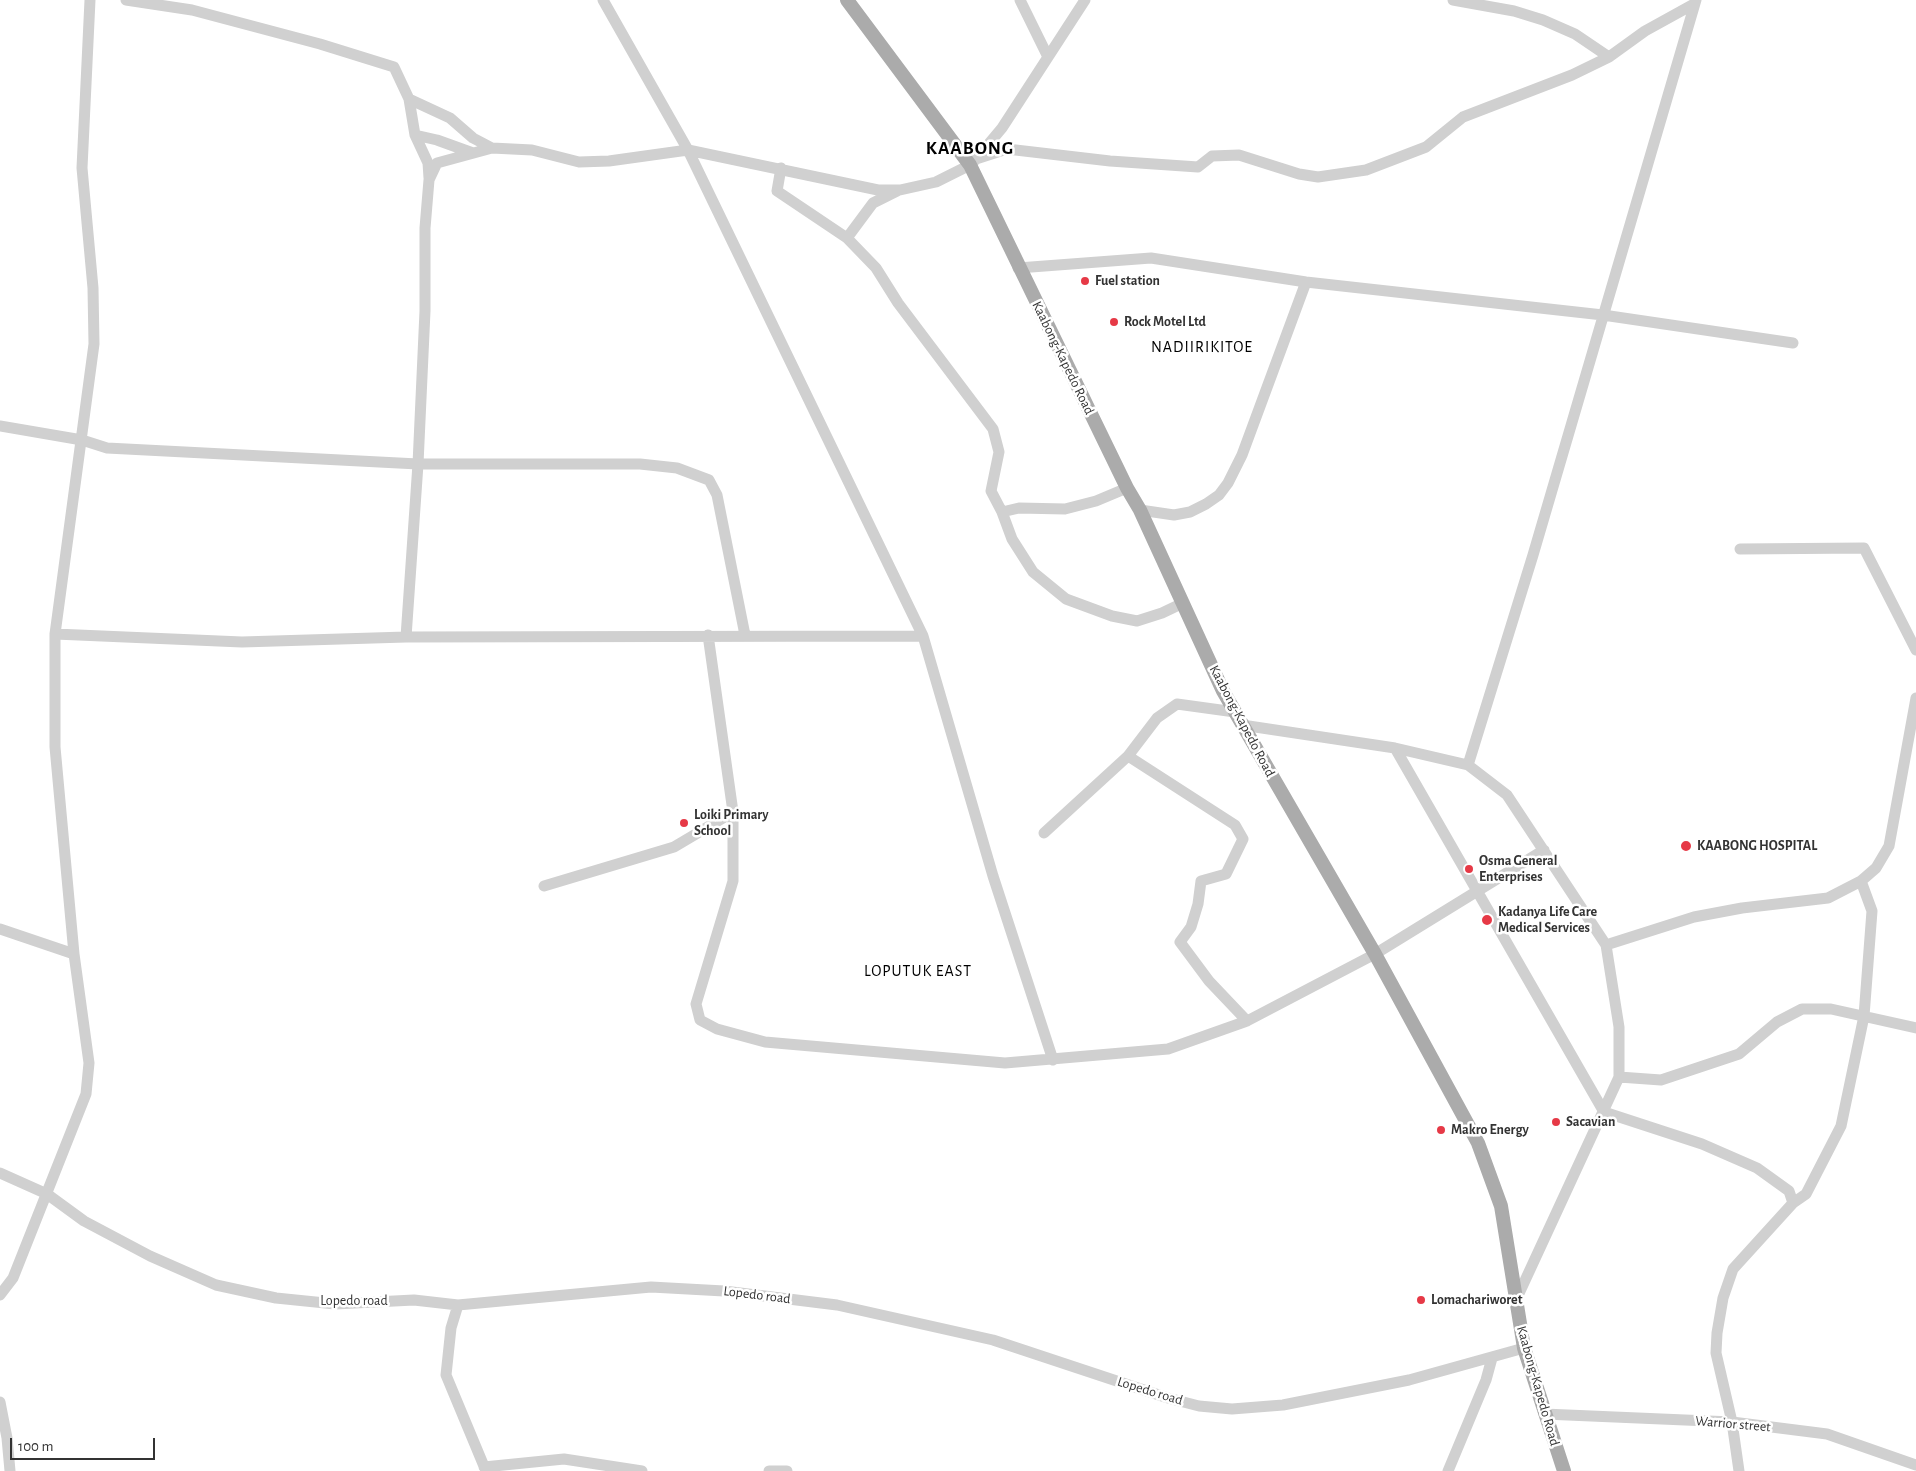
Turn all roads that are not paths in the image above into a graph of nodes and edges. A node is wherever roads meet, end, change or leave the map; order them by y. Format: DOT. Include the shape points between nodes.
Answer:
graph roads {
  1 [pos="90,0"];
  2 [pos="126,0"];
  3 [pos="603,0"];
  4 [pos="847,0"];
  5 [pos="1020,0"];
  6 [pos="1085,0"];
  7 [pos="1453,0"];
  8 [pos="1695,2"];
  9 [pos="1609,57"];
  10 [pos="1048,58"];
  11 [pos="409,99"];
  12 [pos="415,135"];
  13 [pos="492,148"];
  14 [pos="688,150"];
  15 [pos="473,153"];
  16 [pos="973,162"];
  17 [pos="781,168"];
  18 [pos="429,180"];
  19 [pos="900,190"];
  20 [pos="847,238"];
  21 [pos="1018,268"];
  22 [pos="1306,282"];
  23 [pos="1603,315"];
  24 [pos="1794,343"];
  25 [pos="0,426"];
  26 [pos="82,440"];
  27 [pos="418,464"];
  28 [pos="1127,488"];
  29 [pos="1140,510"];
  30 [pos="1002,512"];
  31 [pos="1740,549"];
  32 [pos="1183,603"];
  33 [pos="55,634"];
  34 [pos="708,635"];
  35 [pos="745,635"];
  36 [pos="923,636"];
  37 [pos="406,637"];
  38 [pos="1916,650"];
  39 [pos="1916,698"];
  40 [pos="1235,712"];
  41 [pos="1242,725"];
  42 [pos="1395,748"];
  43 [pos="1128,756"];
  44 [pos="1468,764"];
  45 [pos="732,812"];
  46 [pos="1044,833"];
  47 [pos="1544,850"];
  48 [pos="1861,881"];
  49 [pos="544,886"];
  50 [pos="1478,891"];
  51 [pos="0,929"];
  52 [pos="1606,946"];
  53 [pos="74,954"];
  54 [pos="1375,954"];
  55 [pos="1864,1016"];
  56 [pos="1247,1021"];
  57 [pos="1916,1028"];
  58 [pos="1053,1060"];
  59 [pos="1619,1077"];
  60 [pos="1604,1112"];
  61 [pos="0,1173"];
  62 [pos="47,1194"];
  63 [pos="1793,1203"];
  64 [pos="0,1295"];
  65 [pos="1516,1300"];
  66 [pos="458,1305"];
  67 [pos="1524,1348"];
  68 [pos="1492,1358"];
  69 [pos="0,1402"];
  70 [pos="1544,1414"];
  71 [pos="1732,1422"];
  72 [pos="1916,1465"];
  73 [pos="485,1469"];
  74 [pos="1450,1470"];
  75 [pos="10,1471"];
  76 [pos="642,1471"];
  77 [pos="769,1471"];
  78 [pos="787,1471"];
  79 [pos="1564,1471"];
  80 [pos="1739,1471"];
  1 -- 26 [label="street" via="82,168 94,344"];
  2 -- 11 [label="street" via="192,10 320,44 394,68"];
  3 -- 14 [label="street"];
  4 -- 16 [label="main road, Kaabong-Kapedo Road"];
  5 -- 10 [label="street"];
  6 -- 10 [label="street"];
  7 -- 9 [label="street" via="1514,10 1543,20 1575,34"];
  8 -- 9 [label="street"];
  8 -- 23 [label="street"];
  9 -- 16 [label="street" via="1572,75 1463,117 1426,147 1366,170 1340,175 1318,177 1299,174 1239,155 1212,156 1198,167 1007,149"];
  10 -- 16 [label="street" via="1002,128"];
  11 -- 12 [label="street"];
  11 -- 13 [label="street" via="450,118 473,138"];
  12 -- 15 [label="street"];
  12 -- 18 [label="street" via="428,163"];
  13 -- 14 [label="street" via="532,150 579,162"];
  13 -- 15 [label="street"];
  14 -- 17 [label="street"];
  14 -- 36 [label="street"];
  15 -- 18 [label="street" via="437,164"];
  16 -- 19 [label="street" via="936,182"];
  16 -- 21 [label="main road, Kaabong-Kapedo Road"];
  17 -- 19 [label="street" via="878,190"];
  17 -- 20 [label="street" via="777,191"];
  18 -- 27 [label="street"];
  19 -- 20 [label="street" via="873,203"];
  20 -- 30 [label="street" via="876,268 898,303 993,429 998,452 991,491"];
  21 -- 22 [label="street" via="1151,258"];
  21 -- 28 [label="main road, Kaabong-Kapedo Road"];
  22 -- 23 [label="street"];
  22 -- 29 [label="street" via="1242,455 1228,483 1206,504 1190,512 1174,515"];
  23 -- 24 [label="street"];
  23 -- 44 [label="street"];
  25 -- 26 [label="street"];
  26 -- 27 [label="street" via="107,448"];
  26 -- 33 [label="street"];
  27 -- 35 [label="street" via="640,464 677,468 709,480 717,495"];
  27 -- 37 [label="street"];
  28 -- 29 [label="main road, Kaabong-Kapedo Road"];
  28 -- 30 [label="street" via="1065,509 1019,508"];
  29 -- 32 [label="main road, Kaabong-Kapedo Road"];
  30 -- 32 [label="street" via="1012,540 1032,572 1066,599 1112,616 1137,621"];
  31 -- 38 [label="street" via="1864,548"];
  32 -- 40 [label="main road, Kaabong-Kapedo Road"];
  33 -- 37 [label="street" via="242,642"];
  33 -- 53 [label="street" via="55,747"];
  34 -- 35 [label="street"];
  34 -- 37 [label="street"];
  34 -- 45 [label="street"];
  35 -- 36 [label="street"];
  36 -- 58 [label="street" via="993,876"];
  39 -- 48 [label="street" via="1889,846 1876,868"];
  40 -- 41 [label="main road, Kaabong-Kapedo Road"];
  40 -- 43 [label="street" via="1178,704 1157,718"];
  41 -- 42 [label="street"];
  41 -- 54 [label="main road, Kaabong-Kapedo Road"];
  42 -- 44 [label="street"];
  42 -- 50 [label="street"];
  43 -- 46 [label="street"];
  43 -- 56 [label="street" via="1235,825 1243,839 1226,874 1202,881 1191,927 1180,942 1209,981"];
  44 -- 47 [label="street" via="1506,795"];
  45 -- 49 [label="street" via="674,847"];
  45 -- 58 [label="street" via="733,881 696,1004 700,1020 717,1029 765,1042 1005,1064"];
  47 -- 50 [label="street"];
  47 -- 52 [label="street"];
  48 -- 52 [label="street" via="1828,898 1694,917"];
  48 -- 55 [label="street" via="1872,910"];
  50 -- 54 [label="street"];
  50 -- 60 [label="street"];
  51 -- 53 [label="street"];
  52 -- 59 [label="street" via="1619,1027"];
  53 -- 62 [label="street" via="89,1063 86,1094"];
  54 -- 56 [label="street"];
  54 -- 65 [label="main road, Kaabong-Kapedo Road" via="1478,1143 1501,1206"];
  55 -- 57 [label="street"];
  55 -- 59 [label="street" via="1831,1009 1802,1009 1777,1022 1738,1054 1661,1080"];
  55 -- 63 [label="street" via="1841,1126 1806,1194"];
  56 -- 58 [label="street" via="1168,1049"];
  59 -- 60 [label="street"];
  60 -- 63 [label="street" via="1702,1144 1757,1168 1788,1191"];
  60 -- 65 [label="street"];
  61 -- 62 [label="street, Lopedo road"];
  62 -- 64 [label="street" via="13,1278"];
  62 -- 66 [label="street, Lopedo road" via="84,1221 150,1256 216,1285 276,1298 335,1304 414,1300"];
  63 -- 71 [label="street" via="1733,1269 1723,1298 1716,1353"];
  65 -- 67 [label="main road, Kaabong-Kapedo Road"];
  66 -- 68 [label="street, Lopedo road" via="651,1287 724,1290 837,1305 993,1340 1168,1398 1199,1406 1232,1409 1283,1405 1409,1380"];
  66 -- 73 [label="street" via="451,1328 446,1376"];
  67 -- 68 [label="street, Lopedo road"];
  67 -- 70 [label="main road, Kaabong-Kapedo Road"];
  68 -- 74 [label="street"];
  69 -- 75 [label="street"];
  70 -- 71 [label="street, Warrior street"];
  70 -- 79 [label="main road, Kaabong-Kapedo Road"];
  71 -- 72 [label="street, Warrior street" via="1827,1434"];
  71 -- 80 [label="street"];
  73 -- 76 [label="street" via="564,1459"];
  77 -- 78 [label="street"];
}
